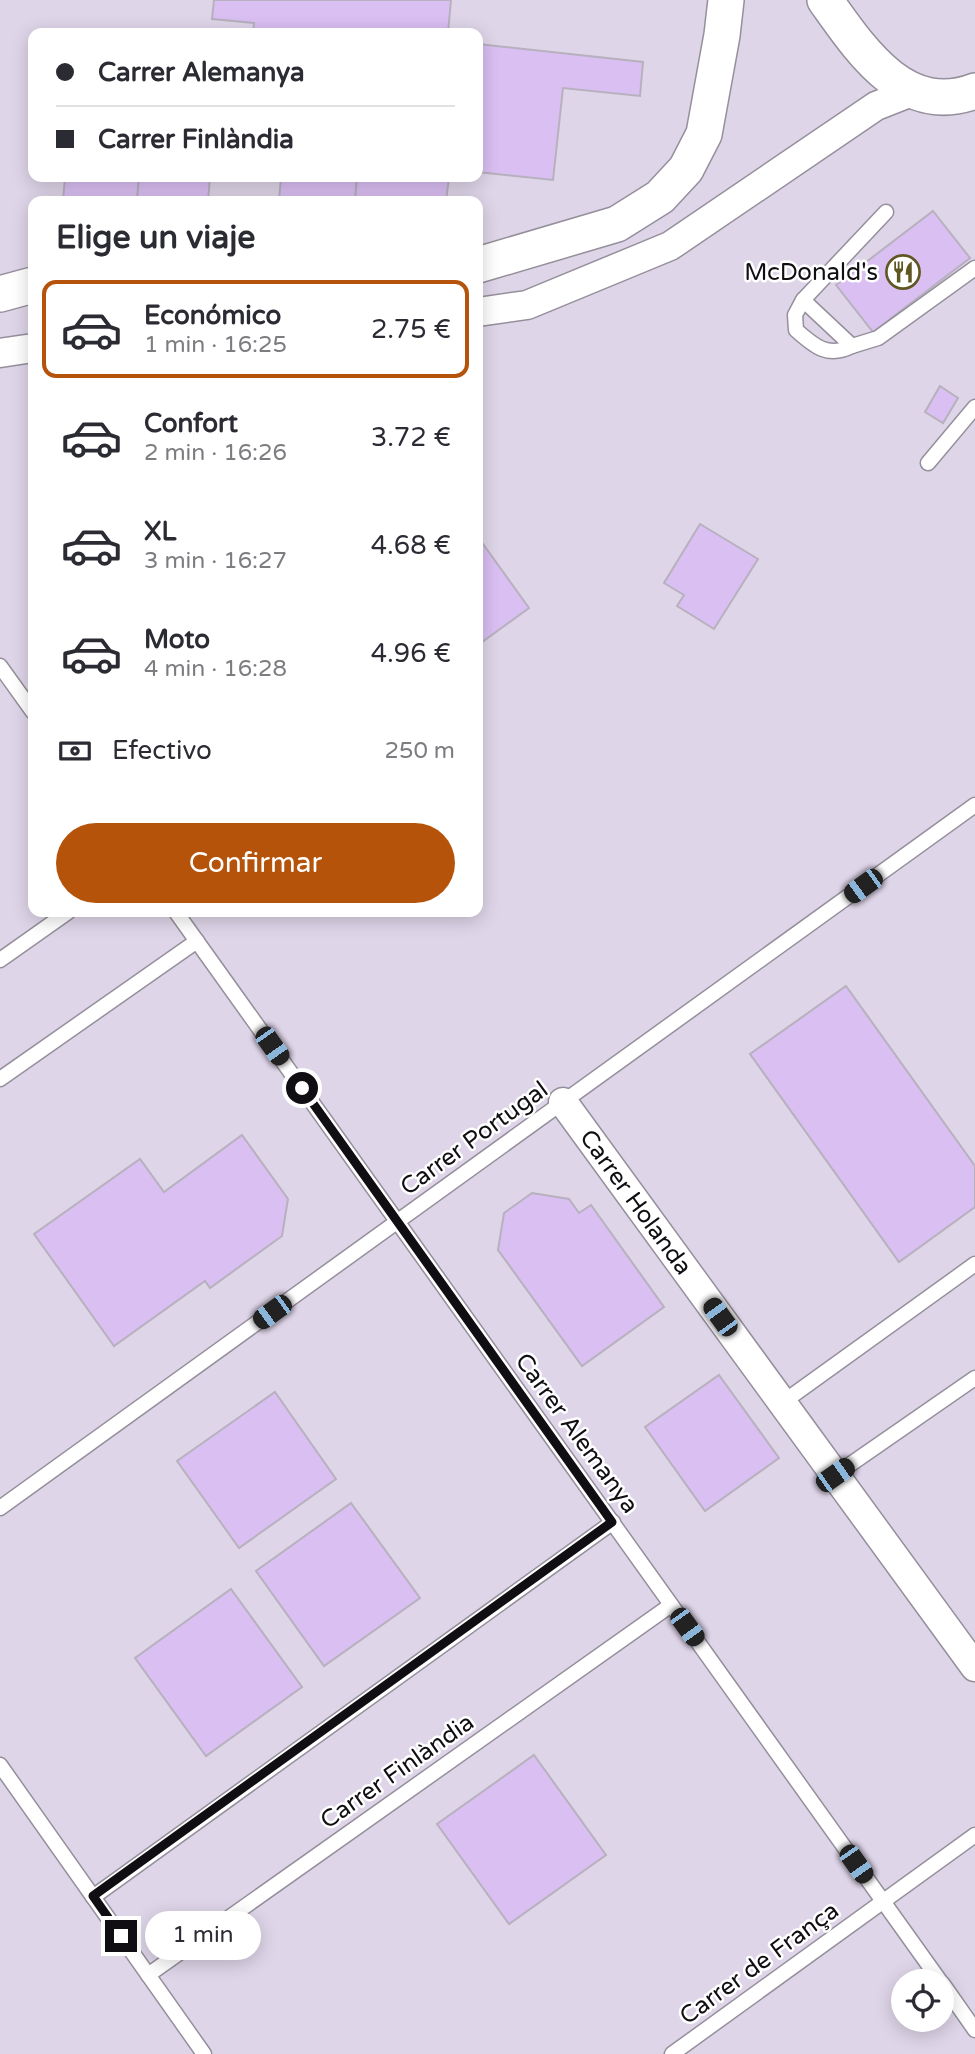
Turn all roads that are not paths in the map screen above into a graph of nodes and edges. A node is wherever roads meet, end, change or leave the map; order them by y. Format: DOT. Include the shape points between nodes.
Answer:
graph roads {
  1 [pos="726,0"];
  2 [pos="825,0"];
  3 [pos="914,91"];
  4 [pos="974,93"];
  5 [pos="886,212"];
  6 [pos="483,264"];
  7 [pos="975,268"];
  8 [pos="28,286"];
  9 [pos="0,294"];
  10 [pos="803,300"];
  11 [pos="483,311"];
  12 [pos="852,346"];
  13 [pos="28,349"];
  14 [pos="0,353"];
  15 [pos="975,407"];
  16 [pos="928,463"];
  17 [pos="0,666"];
  18 [pos="28,705"];
  19 [pos="975,805"];
  20 [pos="61,917"];
  21 [pos="180,917"];
  22 [pos="197,941"];
  23 [pos="0,960"];
  24 [pos="0,1079"];
  25 [pos="563,1102"];
  26 [pos="397,1222"];
  27 [pos="975,1264"];
  28 [pos="975,1377"];
  29 [pos="782,1403"];
  30 [pos="835,1475"];
  31 [pos="0,1508"];
  32 [pos="612,1522"];
  33 [pos="671,1605"];
  34 [pos="975,1667"];
  35 [pos="0,1765"];
  36 [pos="975,1835"];
  37 [pos="93,1896"];
  38 [pos="883,1902"];
  39 [pos="932,1969"];
  40 [pos="148,1975"];
  41 [pos="954,2000"];
  42 [pos="975,2029"];
  43 [pos="204,2054"];
  44 [pos="672,2054"];
  1 -- 6 [label="street" via="704,134 686,169 660,197 617,224"];
  2 -- 3 [label="street" via="865,56"];
  3 -- 4 [label="street" via="942,97"];
  3 -- 11 [label="street" via="876,106 670,246 527,305"];
  5 -- 10 [label="lane"];
  7 -- 12 [label="lane" via="878,338"];
  8 -- 9 [label="street"];
  10 -- 12 [label="lane"];
  10 -- 12 [label="lane" via="795,315 796,330 830,351 838,353"];
  13 -- 14 [label="street"];
  15 -- 16 [label="lane"];
  17 -- 18 [label="lane"];
  19 -- 25 [label="lane, Carrer Portugal"];
  20 -- 23 [label="lane"];
  21 -- 22 [label="lane, Carrer Alemanya"];
  22 -- 24 [label="lane"];
  22 -- 26 [label="lane, Carrer Alemanya"];
  25 -- 26 [label="lane, Carrer Portugal"];
  25 -- 29 [label="street, Carrer Holanda"];
  26 -- 31 [label="lane, Carrer Portugal"];
  26 -- 32 [label="lane, Carrer Alemanya"];
  27 -- 29 [label="lane"];
  28 -- 30 [label="lane"];
  29 -- 30 [label="street, Carrer Holanda"];
  30 -- 34 [label="street, Carrer Holanda"];
  32 -- 33 [label="lane, Carrer Alemanya"];
  32 -- 37 [label="lane"];
  33 -- 38 [label="lane, Carrer Alemanya"];
  33 -- 40 [label="lane, Carrer Finlàndia"];
  35 -- 37 [label="lane"];
  36 -- 38 [label="lane, Carrer de França"];
  37 -- 40 [label="lane"];
  38 -- 39 [label="lane, Carrer Alemanya"];
  38 -- 44 [label="lane, Carrer de França"];
  40 -- 43 [label="lane"];
  41 -- 42 [label="lane, Carrer Alemanya"];
}
